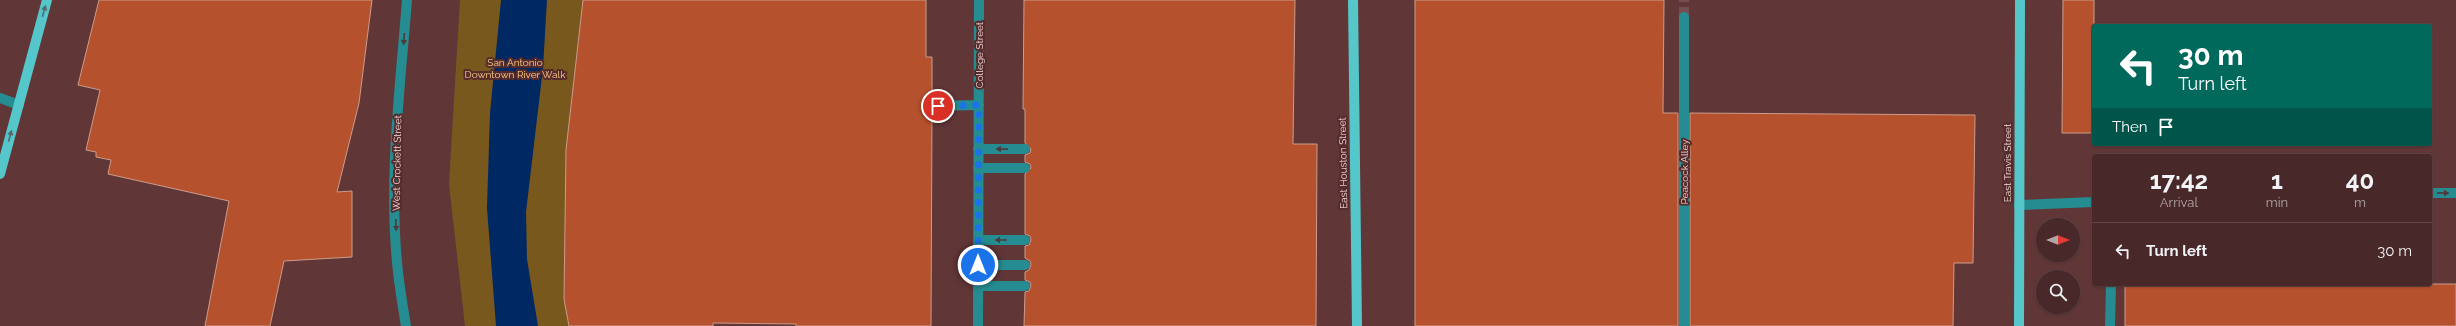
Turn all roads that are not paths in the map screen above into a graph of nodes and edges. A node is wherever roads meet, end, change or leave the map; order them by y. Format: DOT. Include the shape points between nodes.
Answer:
graph roads {
  1 [pos="47,0"];
  2 [pos="407,0"];
  3 [pos="979,0"];
  4 [pos="1353,0"];
  5 [pos="2020,0"];
  6 [pos="1684,18"];
  7 [pos="0,98"];
  8 [pos="19,105"];
  9 [pos="979,105"];
  10 [pos="932,106"];
  11 [pos="978,149"];
  12 [pos="1025,149"];
  13 [pos="3,154"];
  14 [pos="978,168"];
  15 [pos="1025,168"];
  16 [pos="0,174"];
  17 [pos="2432,193"];
  18 [pos="2456,193"];
  19 [pos="2092,202"];
  20 [pos="2019,205"];
  21 [pos="978,240"];
  22 [pos="1025,240"];
  23 [pos="978,265"];
  24 [pos="1025,265"];
  25 [pos="978,286"];
  26 [pos="1025,286"];
  27 [pos="2111,286"];
  28 [pos="406,326"];
  29 [pos="978,326"];
  30 [pos="1357,326"];
  31 [pos="1684,326"];
  32 [pos="2019,326"];
  33 [pos="2110,326"];
  8 -- 1 [label="main road, one-way"];
  2 -- 28 [label="street, West Crockett Street, one-way" via="395,195 398,271"];
  3 -- 9 [label="street, College Street"];
  4 -- 30 [label="main road, East Houston Street"];
  5 -- 20 [label="main road, East Travis Street"];
  6 -- 31 [label="street, Peacock Alley"];
  7 -- 8 [label="street"];
  13 -- 8 [label="main road, one-way"];
  9 -- 10 [label="street"];
  9 -- 11 [label="street, College Street"];
  12 -- 11 [label="street, one-way"];
  11 -- 14 [label="street, College Street"];
  13 -- 16 [label="main road"];
  14 -- 15 [label="street"];
  14 -- 21 [label="street, College Street"];
  17 -- 18 [label="street, one-way"];
  19 -- 20 [label="street"];
  20 -- 32 [label="main road, East Travis Street"];
  22 -- 21 [label="street, one-way"];
  21 -- 23 [label="street, College Street"];
  23 -- 24 [label="street"];
  23 -- 25 [label="street, College Street"];
  25 -- 26 [label="street"];
  25 -- 29 [label="street, College Street"];
  27 -- 33 [label="street"];
}
